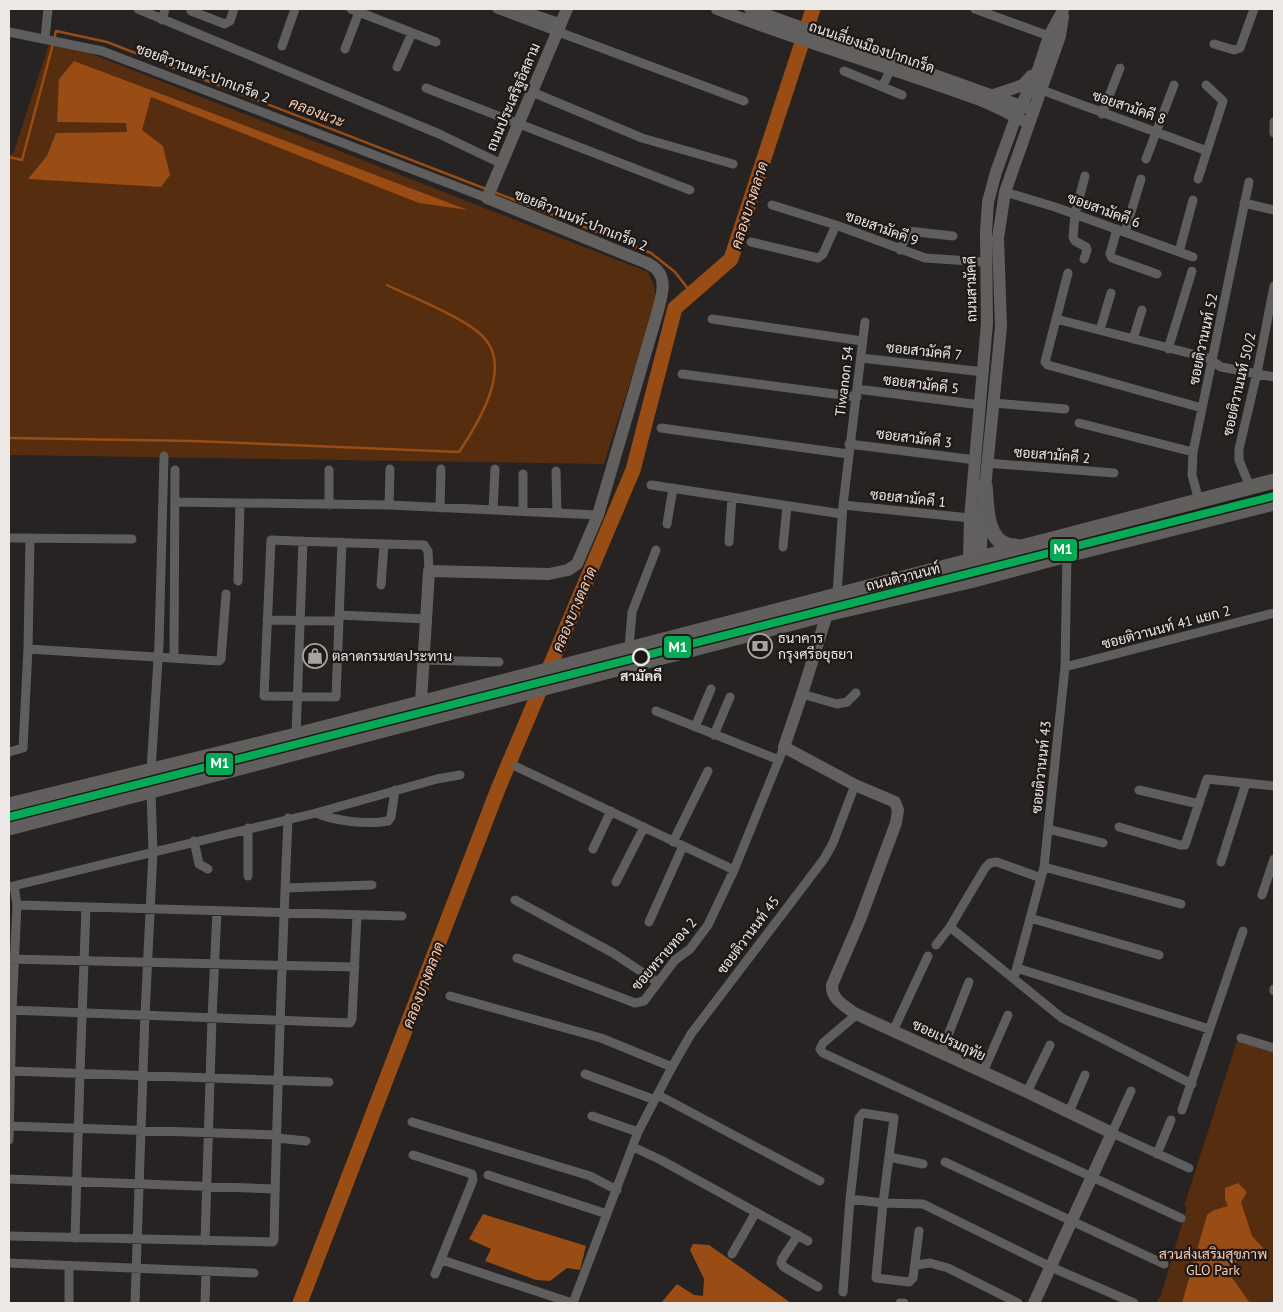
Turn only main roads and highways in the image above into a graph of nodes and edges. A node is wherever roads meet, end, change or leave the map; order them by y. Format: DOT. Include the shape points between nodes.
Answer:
graph roads {
  1 [pos="1274,480"];
  2 [pos="985,485"];
  3 [pos="1274,503"];
  4 [pos="1023,547"];
  5 [pos="151,770"];
  6 [pos="151,791"];
  7 [pos="9,805"];
  8 [pos="9,828"];
  1 -- 4 [label="main road, ถนนติวานนท์"];
  2 -- 4 [label="main road" via="994,535 1007,545"];
  3 -- 6 [label="main road, ถนนติวานนท์" via="975,580 827,614"];
  4 -- 5 [label="main road, ถนนติวานนท์"];
  5 -- 6 [label="main road"];
  5 -- 7 [label="main road, ถนนติวานนท์"];
  6 -- 8 [label="main road, ถนนติวานนท์"];
}
